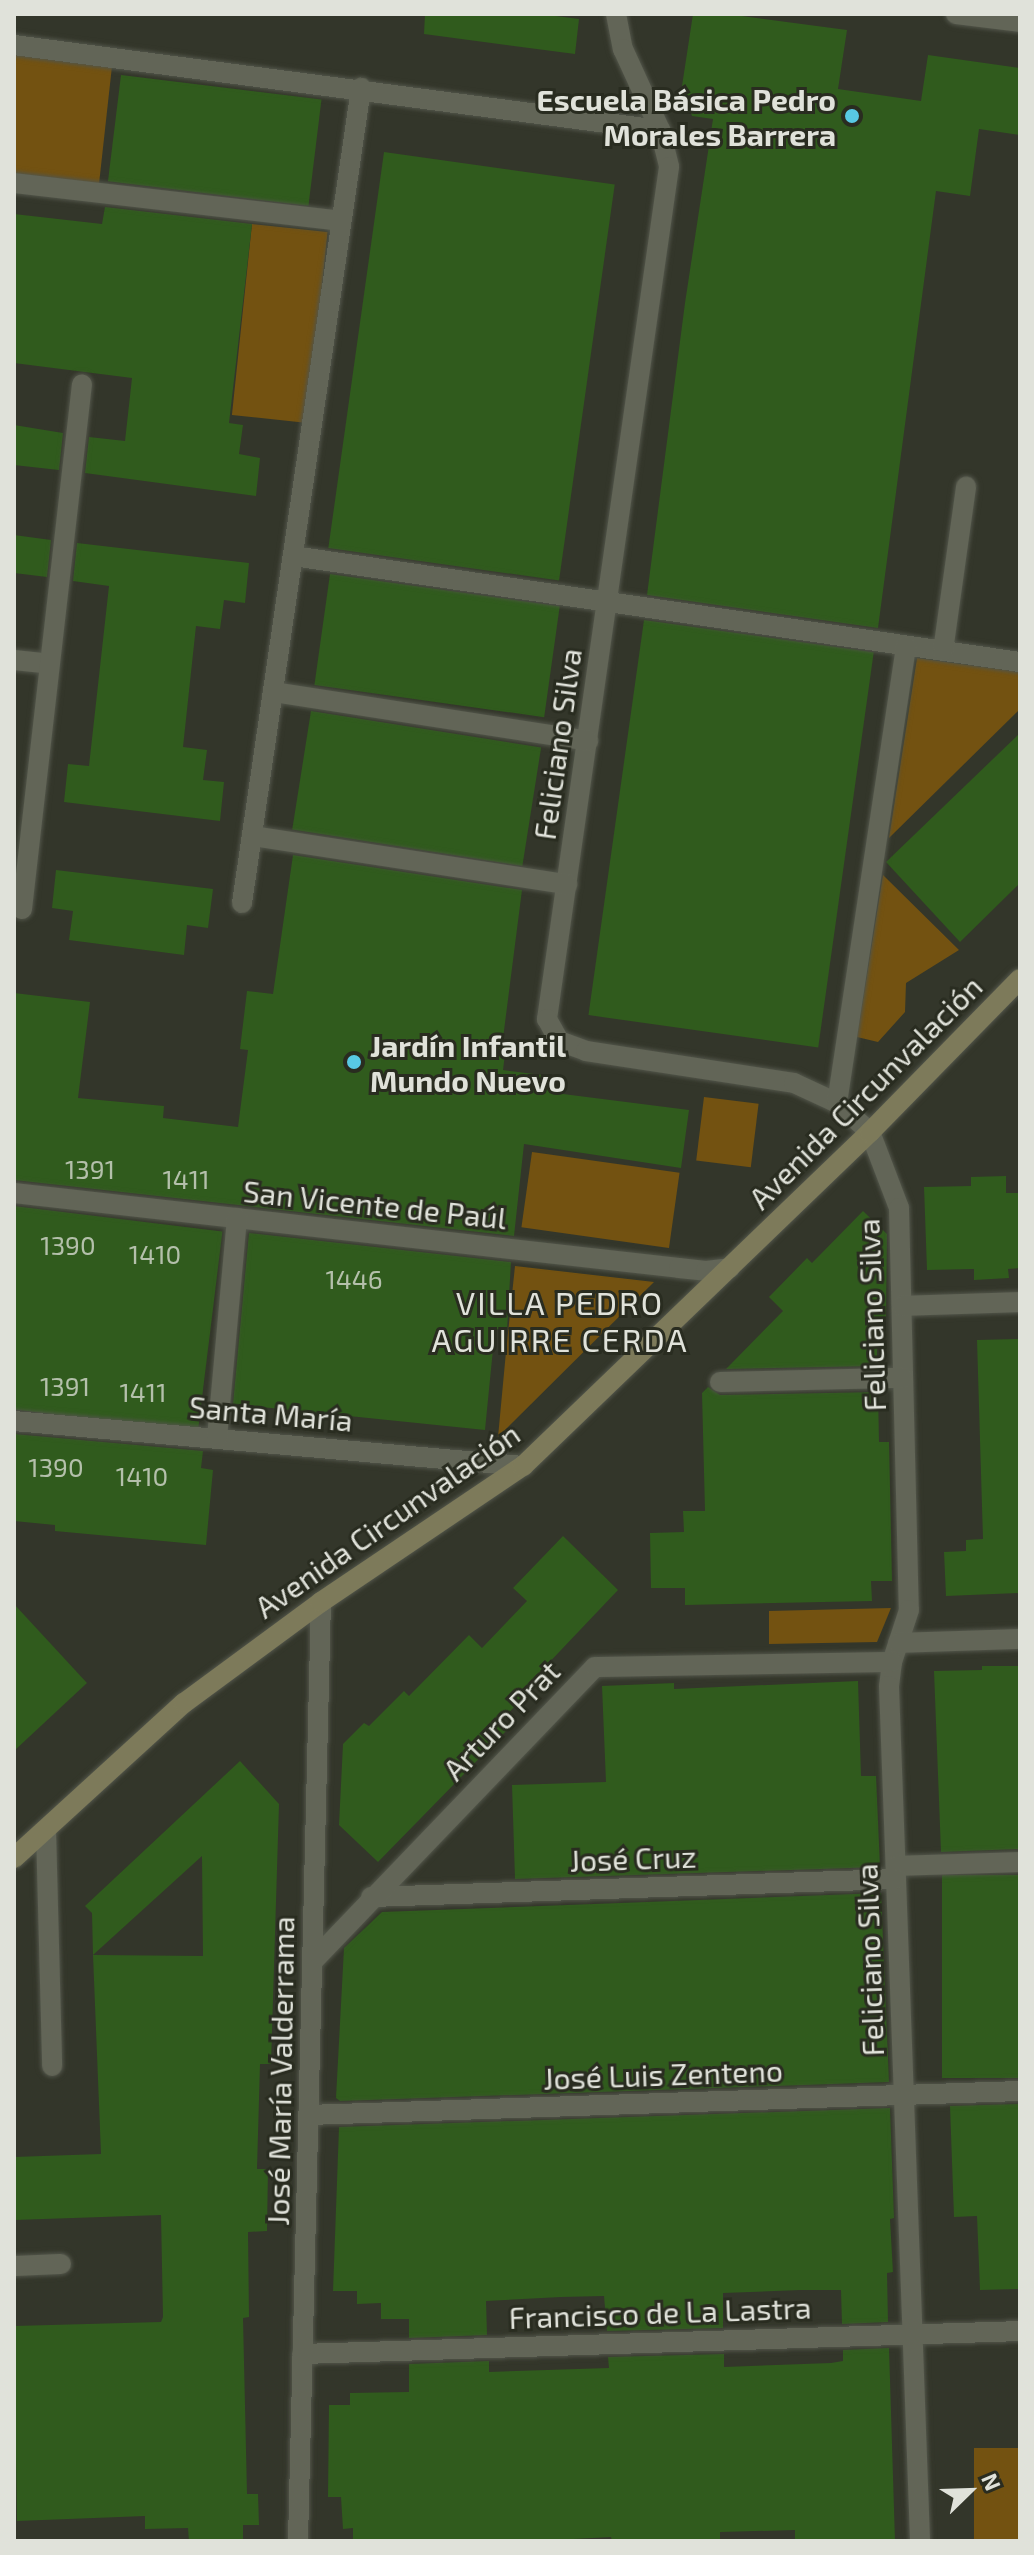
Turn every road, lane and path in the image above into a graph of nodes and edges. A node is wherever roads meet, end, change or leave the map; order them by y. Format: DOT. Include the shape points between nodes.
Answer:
graph roads {
  1 [pos="616,14"];
  2 [pos="956,14"];
  3 [pos="1020,22"];
  4 [pos="14,45"];
  5 [pos="361,88"];
  6 [pos="660,130"];
  7 [pos="14,183"];
  8 [pos="341,221"];
  9 [pos="82,384"];
  10 [pos="966,487"];
  11 [pos="293,556"];
  12 [pos="608,603"];
  13 [pos="906,646"];
  14 [pos="943,651"];
  15 [pos="14,660"];
  16 [pos="1020,662"];
  17 [pos="50,664"];
  18 [pos="273,692"];
  19 [pos="588,741"];
  20 [pos="252,836"];
  21 [pos="567,884"];
  22 [pos="242,903"];
  23 [pos="22,909"];
  24 [pos="1020,979"];
  25 [pos="837,1103"];
  26 [pos="870,1132"];
  27 [pos="14,1193"];
  28 [pos="237,1218"];
  29 [pos="730,1268"];
  30 [pos="1020,1302"];
  31 [pos="902,1306"];
  32 [pos="903,1378"];
  33 [pos="720,1382"];
  34 [pos="14,1421"];
  35 [pos="217,1438"];
  36 [pos="523,1466"];
  37 [pos="321,1602"];
  38 [pos="1020,1639"];
  39 [pos="895,1652"];
  40 [pos="46,1830"];
  41 [pos="14,1858"];
  42 [pos="1020,1862"];
  43 [pos="896,1873"];
  44 [pos="371,1897"];
  45 [pos="313,1961"];
  46 [pos="52,2066"];
  47 [pos="1020,2091"];
  48 [pos="905,2097"];
  49 [pos="308,2115"];
  50 [pos="61,2264"];
  51 [pos="14,2266"];
  52 [pos="1020,2331"];
  53 [pos="913,2334"];
  54 [pos="302,2354"];
  55 [pos="298,2541"];
  56 [pos="920,2541"];
  1 -- 6 [label="street, Feliciano Silva" via="623,49"];
  2 -- 3 [label="street"];
  4 -- 5 [label="street"];
  5 -- 6 [label="street"];
  5 -- 8 [label="street"];
  6 -- 12 [label="street, Feliciano Silva" via="669,167"];
  7 -- 8 [label="street"];
  8 -- 11 [label="street"];
  9 -- 17 [label="street"];
  10 -- 14 [label="street"];
  11 -- 12 [label="street"];
  11 -- 18 [label="street"];
  12 -- 13 [label="street"];
  12 -- 19 [label="street, Feliciano Silva"];
  13 -- 14 [label="street"];
  13 -- 25 [label="street"];
  14 -- 16 [label="street"];
  15 -- 17 [label="street"];
  17 -- 23 [label="street"];
  18 -- 19 [label="street"];
  18 -- 20 [label="street"];
  19 -- 21 [label="street, Feliciano Silva"];
  20 -- 21 [label="street"];
  20 -- 22 [label="street"];
  21 -- 25 [label="street, Feliciano Silva" via="547,1019 559,1041 586,1051 794,1083"];
  24 -- 26 [label="street, Avenida Circunvalación"];
  25 -- 26 [label="street, Feliciano Silva"];
  26 -- 29 [label="street, Avenida Circunvalación"];
  26 -- 31 [label="street, Feliciano Silva" via="899,1208"];
  27 -- 28 [label="street, San Vicente de Paúl"];
  28 -- 29 [label="street, San Vicente de Paúl" via="706,1271"];
  28 -- 35 [label="street"];
  29 -- 36 [label="street, Avenida Circunvalación"];
  30 -- 31 [label="street"];
  31 -- 32 [label="street, Feliciano Silva"];
  32 -- 33 [label="street"];
  32 -- 39 [label="street, Feliciano Silva" via="909,1610"];
  34 -- 35 [label="street, Santa María"];
  35 -- 36 [label="street, Santa María"];
  36 -- 37 [label="street, Avenida Circunvalación"];
  37 -- 40 [label="street, Avenida Circunvalación" via="184,1703"];
  37 -- 45 [label="street, José María Valderrama"];
  38 -- 39 [label="street, Arturo Prat"];
  39 -- 43 [label="street, Feliciano Silva" via="889,1686"];
  39 -- 44 [label="street, Arturo Prat" via="595,1667"];
  40 -- 41 [label="street, Avenida Circunvalación"];
  40 -- 46 [label="street"];
  42 -- 43 [label="street, José Cruz"];
  43 -- 44 [label="street, José Cruz"];
  43 -- 48 [label="street, Feliciano Silva"];
  44 -- 45 [label="street, Arturo Prat"];
  45 -- 49 [label="street, José María Valderrama"];
  47 -- 48 [label="street, José Luis Zenteno"];
  48 -- 49 [label="street, José Luis Zenteno"];
  48 -- 53 [label="street, Feliciano Silva"];
  49 -- 54 [label="street, José María Valderrama"];
  50 -- 51 [label="street"];
  52 -- 53 [label="street, Francisco de La Lastra"];
  53 -- 54 [label="street, Francisco de La Lastra"];
  53 -- 56 [label="street, Feliciano Silva"];
  54 -- 55 [label="street, José María Valderrama"];
}
